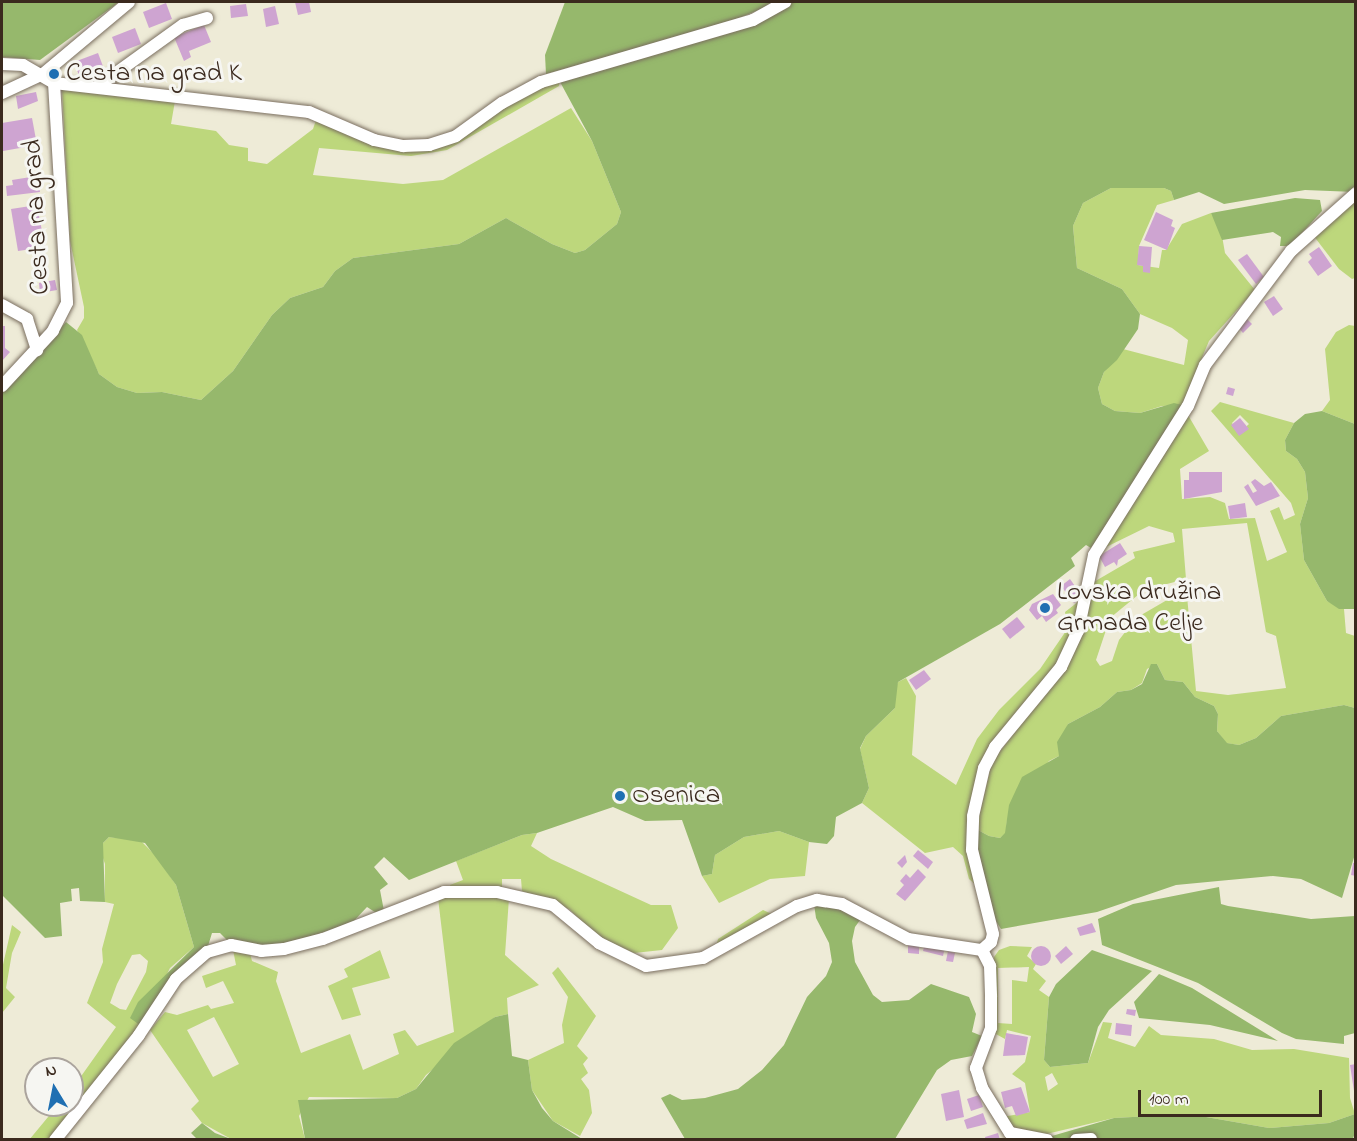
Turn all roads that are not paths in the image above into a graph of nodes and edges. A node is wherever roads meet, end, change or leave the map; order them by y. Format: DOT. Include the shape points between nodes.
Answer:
graph roads {
  1 [pos="129,2"];
  2 [pos="785,2"];
  3 [pos="207,18"];
  4 [pos="2,64"];
  5 [pos="43,74"];
  6 [pos="54,83"];
  7 [pos="98,86"];
  8 [pos="2,93"];
  9 [pos="1356,193"];
  10 [pos="2,304"];
  11 [pos="37,350"];
  12 [pos="2,386"];
  13 [pos="982,950"];
  14 [pos="1091,1139"];
  15 [pos="55,1140"];
  16 [pos="1047,1140"];
  17 [pos="1076,1140"];
  1 -- 5 [label="street"];
  2 -- 7 [label="street" via="753,20 542,82 502,103 456,136 429,145 403,147 374,140 309,112"];
  3 -- 7 [label="street" via="183,25"];
  4 -- 5 [label="street" via="24,65"];
  5 -- 6 [label="street"];
  5 -- 8 [label="street"];
  6 -- 7 [label="street"];
  6 -- 11 [label="street, Cesta na grad" via="68,303"];
  9 -- 13 [label="street" via="1291,251 1205,365 1188,406 1094,555 1078,631 1061,667 995,747 984,768 973,816 972,850 993,934 992,942"];
  10 -- 11 [label="street" via="27,319"];
  11 -- 12 [label="street, Cesta na grad"];
  13 -- 15 [label="street" via="908,939 850,907 817,900 797,906 703,958 646,966 599,944 553,905 497,892 444,892 323,939 284,949 261,951 231,945 207,952 176,979 139,1035"];
  13 -- 16 [label="street" via="990,966 992,996 991,1028 976,1068 982,1088 1010,1133"];
  14 -- 17 [label="street"];
}
